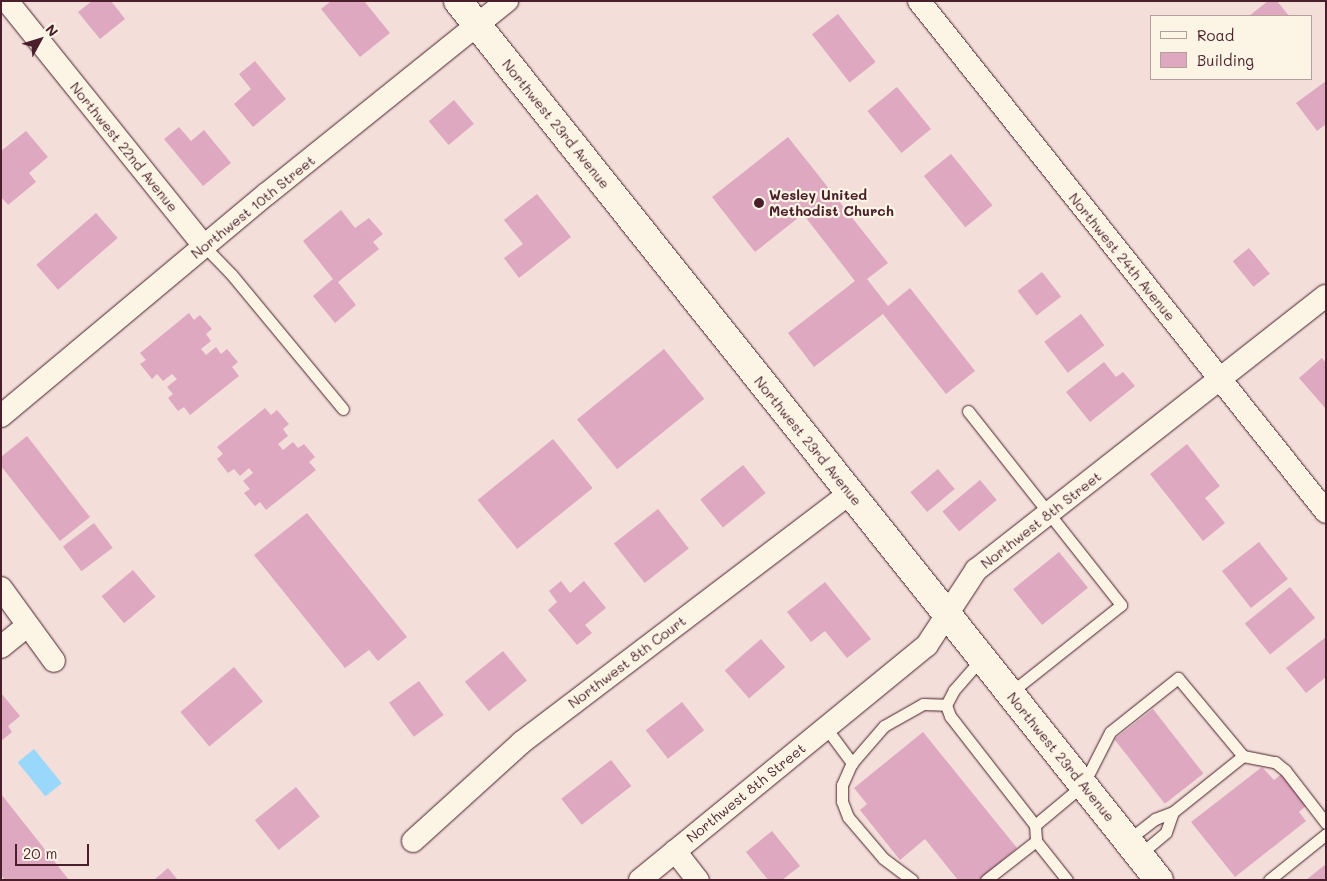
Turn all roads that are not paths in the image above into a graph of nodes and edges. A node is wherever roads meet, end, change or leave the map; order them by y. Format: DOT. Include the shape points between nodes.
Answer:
graph roads {
  1 [pos="7,1"];
  2 [pos="458,1"];
  3 [pos="507,1"];
  4 [pos="919,1"];
  5 [pos="476,24"];
  6 [pos="204,246"];
  7 [pos="1326,296"];
  8 [pos="1221,380"];
  9 [pos="343,409"];
  10 [pos="968,411"];
  11 [pos="1,416"];
  12 [pos="850,493"];
  13 [pos="1326,512"];
  14 [pos="1049,513"];
  15 [pos="2,591"];
  16 [pos="947,614"];
  17 [pos="28,626"];
  18 [pos="1,647"];
  19 [pos="982,658"];
  20 [pos="54,661"];
  21 [pos="1010,693"];
  22 [pos="946,705"];
  23 [pos="826,728"];
  24 [pos="1243,756"];
  25 [pos="852,762"];
  26 [pos="1083,784"];
  27 [pos="1173,812"];
  28 [pos="1326,823"];
  29 [pos="1034,825"];
  30 [pos="1326,834"];
  31 [pos="1036,840"];
  32 [pos="413,841"];
  33 [pos="1133,848"];
  34 [pos="675,851"];
  35 [pos="640,880"];
  36 [pos="698,880"];
  37 [pos="912,880"];
  38 [pos="986,880"];
  39 [pos="1067,880"];
  40 [pos="1159,880"];
  41 [pos="1269,880"];
  1 -- 6 [label="street, Northwest 22nd Avenue"];
  2 -- 5 [label="main road, Northwest 23rd Avenue"];
  3 -- 5 [label="street, Northwest 10th Street"];
  4 -- 8 [label="street, Northwest 24th Avenue"];
  5 -- 6 [label="street, Northwest 10th Street"];
  5 -- 12 [label="main road, Northwest 23rd Avenue"];
  6 -- 9 [label="lane"];
  6 -- 11 [label="street, Northwest 10th Street"];
  7 -- 8 [label="street, Northwest 8th Street"];
  8 -- 13 [label="street, Northwest 24th Avenue"];
  8 -- 14 [label="street, Northwest 8th Street"];
  10 -- 14 [label="lane"];
  12 -- 16 [label="main road, Northwest 23rd Avenue"];
  12 -- 32 [label="street, Northwest 8th Court" via="522,742"];
  14 -- 16 [label="street, Northwest 8th Street" via="976,570"];
  14 -- 21 [label="lane" via="1121,605"];
  15 -- 17 [label="street"];
  16 -- 19 [label="main road, Northwest 23rd Avenue"];
  16 -- 23 [label="street, Northwest 8th Street" via="927,645"];
  17 -- 18 [label="street"];
  17 -- 20 [label="street"];
  19 -- 21 [label="main road, Northwest 23rd Avenue"];
  19 -- 22 [label="lane" via="954,690"];
  21 -- 26 [label="main road, Northwest 23rd Avenue"];
  22 -- 25 [label="lane" via="924,704 905,711 884,726"];
  22 -- 29 [label="lane" via="950,716"];
  23 -- 25 [label="lane"];
  23 -- 34 [label="street, Northwest 8th Street"];
  24 -- 26 [label="lane" via="1178,678 1110,732"];
  24 -- 27 [label="lane"];
  24 -- 28 [label="lane" via="1275,762 1285,770"];
  25 -- 37 [label="lane" via="842,785 842,801 848,817 883,858"];
  26 -- 29 [label="lane"];
  26 -- 33 [label="main road, Northwest 23rd Avenue"];
  27 -- 33 [label="lane" via="1155,819"];
  27 -- 33 [label="lane" via="1166,832"];
  29 -- 31 [label="lane"];
  30 -- 41 [label="lane"];
  31 -- 38 [label="lane"];
  31 -- 39 [label="lane"];
  33 -- 40 [label="main road, Northwest 23rd Avenue"];
  34 -- 35 [label="street, Northwest 8th Street"];
  34 -- 36 [label="street"];
}
